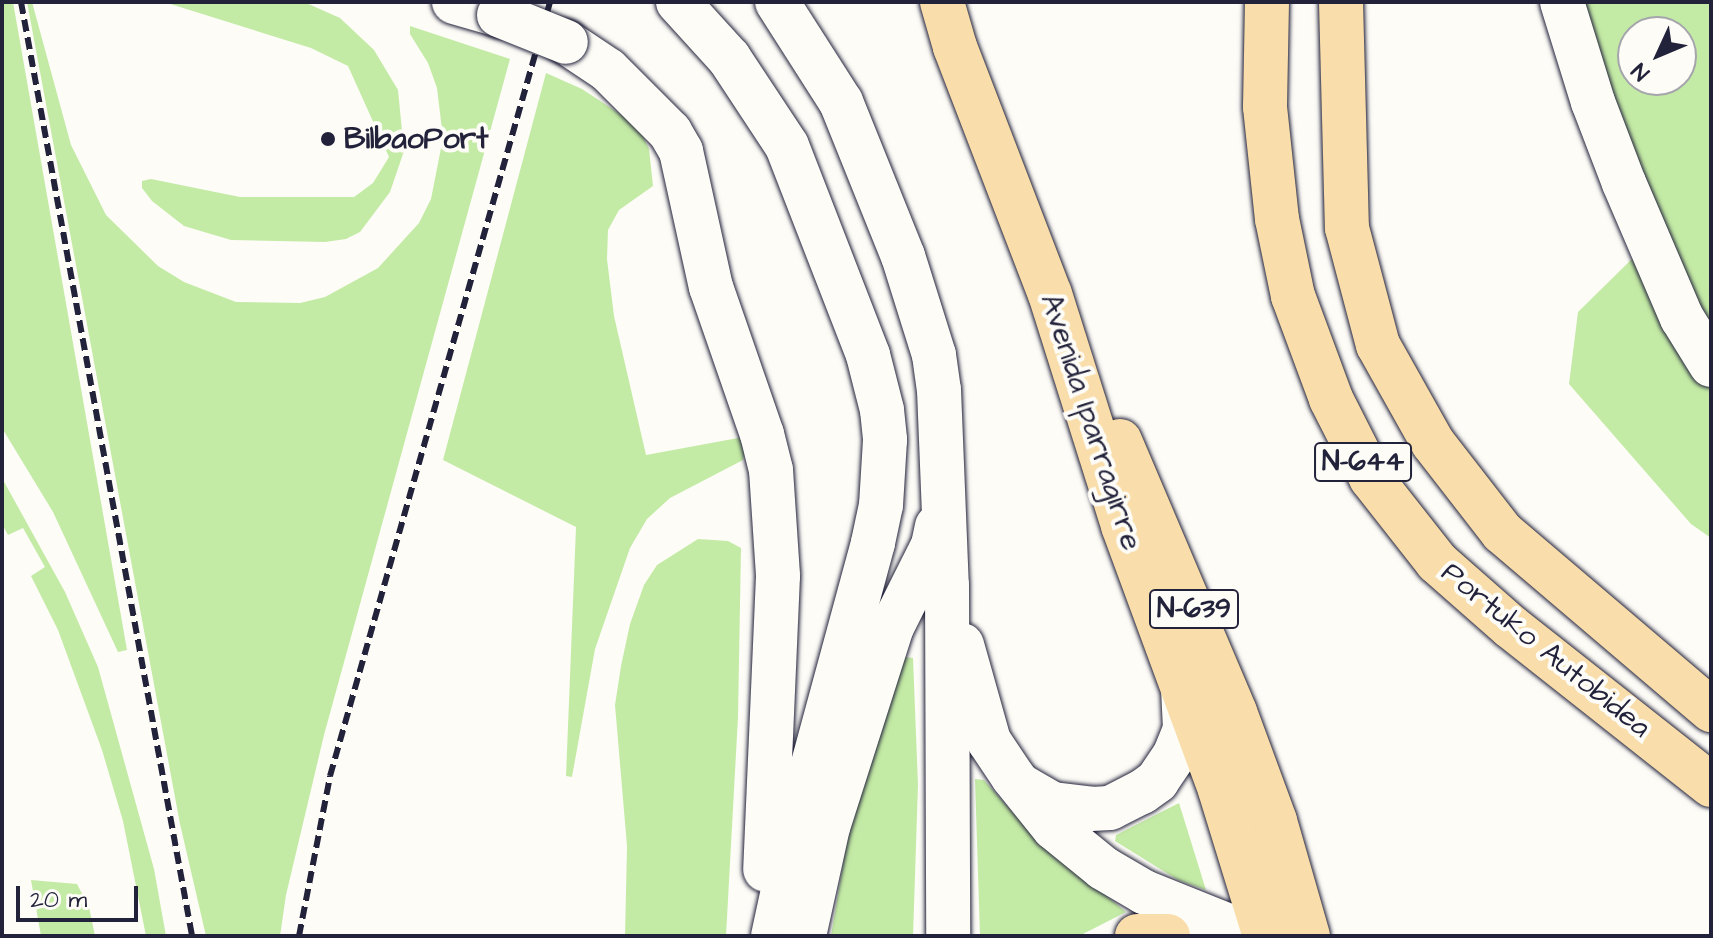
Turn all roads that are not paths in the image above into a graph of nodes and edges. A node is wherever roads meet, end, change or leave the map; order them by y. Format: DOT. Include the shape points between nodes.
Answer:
graph roads {
  1 [pos="454,2"];
  2 [pos="678,2"];
  3 [pos="720,2"];
  4 [pos="777,2"];
  5 [pos="942,2"];
  6 [pos="964,2"];
  7 [pos="1267,2"];
  8 [pos="1341,2"];
  9 [pos="1562,2"];
  10 [pos="955,47"];
  11 [pos="1050,294"];
  12 [pos="1711,365"];
  13 [pos="938,568"];
  14 [pos="1183,688"];
  15 [pos="1711,710"];
  16 [pos="1013,777"];
  17 [pos="1711,785"];
  18 [pos="763,936"];
  19 [pos="773,936"];
  20 [pos="804,936"];
  21 [pos="948,936"];
  22 [pos="1137,936"];
  23 [pos="1168,936"];
  24 [pos="1254,936"];
  25 [pos="1265,936"];
  26 [pos="1308,936"];
  1 -- 18 [label="street, bridge" via="566,42 608,70 670,132 681,151 711,287 771,470 778,606"];
  2 -- 19 [label="street" via="729,58 787,146 868,355 882,410 881,505"];
  3 -- 13 [label="street" via="782,83 842,214 912,425"];
  4 -- 13 [label="street" via="841,102 903,256 934,355 939,390"];
  5 -- 10 [label="highway, Avenida Iparragirre"];
  6 -- 10 [label="highway"];
  7 -- 17 [label="highway, Portuko Autobidea / N-644" via="1265,107 1277,219 1293,296 1331,399 1371,478 1437,562"];
  8 -- 15 [label="highway, Portuko Autobidea / N-644" via="1347,228 1378,345 1433,443 1502,532"];
  9 -- 12 [label="street" via="1624,183 1682,318"];
  10 -- 11 [label="highway, Avenida Iparragirre / N-639"];
  11 -- 14 [label="highway, Avenida Iparragirre / N-639" via="1123,526"];
  11 -- 26 [label="highway, N-639" via="1147,499 1219,671 1275,821"];
  13 -- 16 [label="street" via="980,716"];
  13 -- 20 [label="street" via="892,627 828,827"];
  13 -- 21 [label="street" via="946,676"];
  14 -- 16 [label="street" via="1185,729 1175,754 1157,781 1126,801 1110,808 1069,808 1039,797"];
  14 -- 25 [label="highway, Avenida Iparragirre / N-639"];
  16 -- 24 [label="street" via="1054,828 1103,868 1144,892"];
  22 -- 23 [label="highway"];
}
